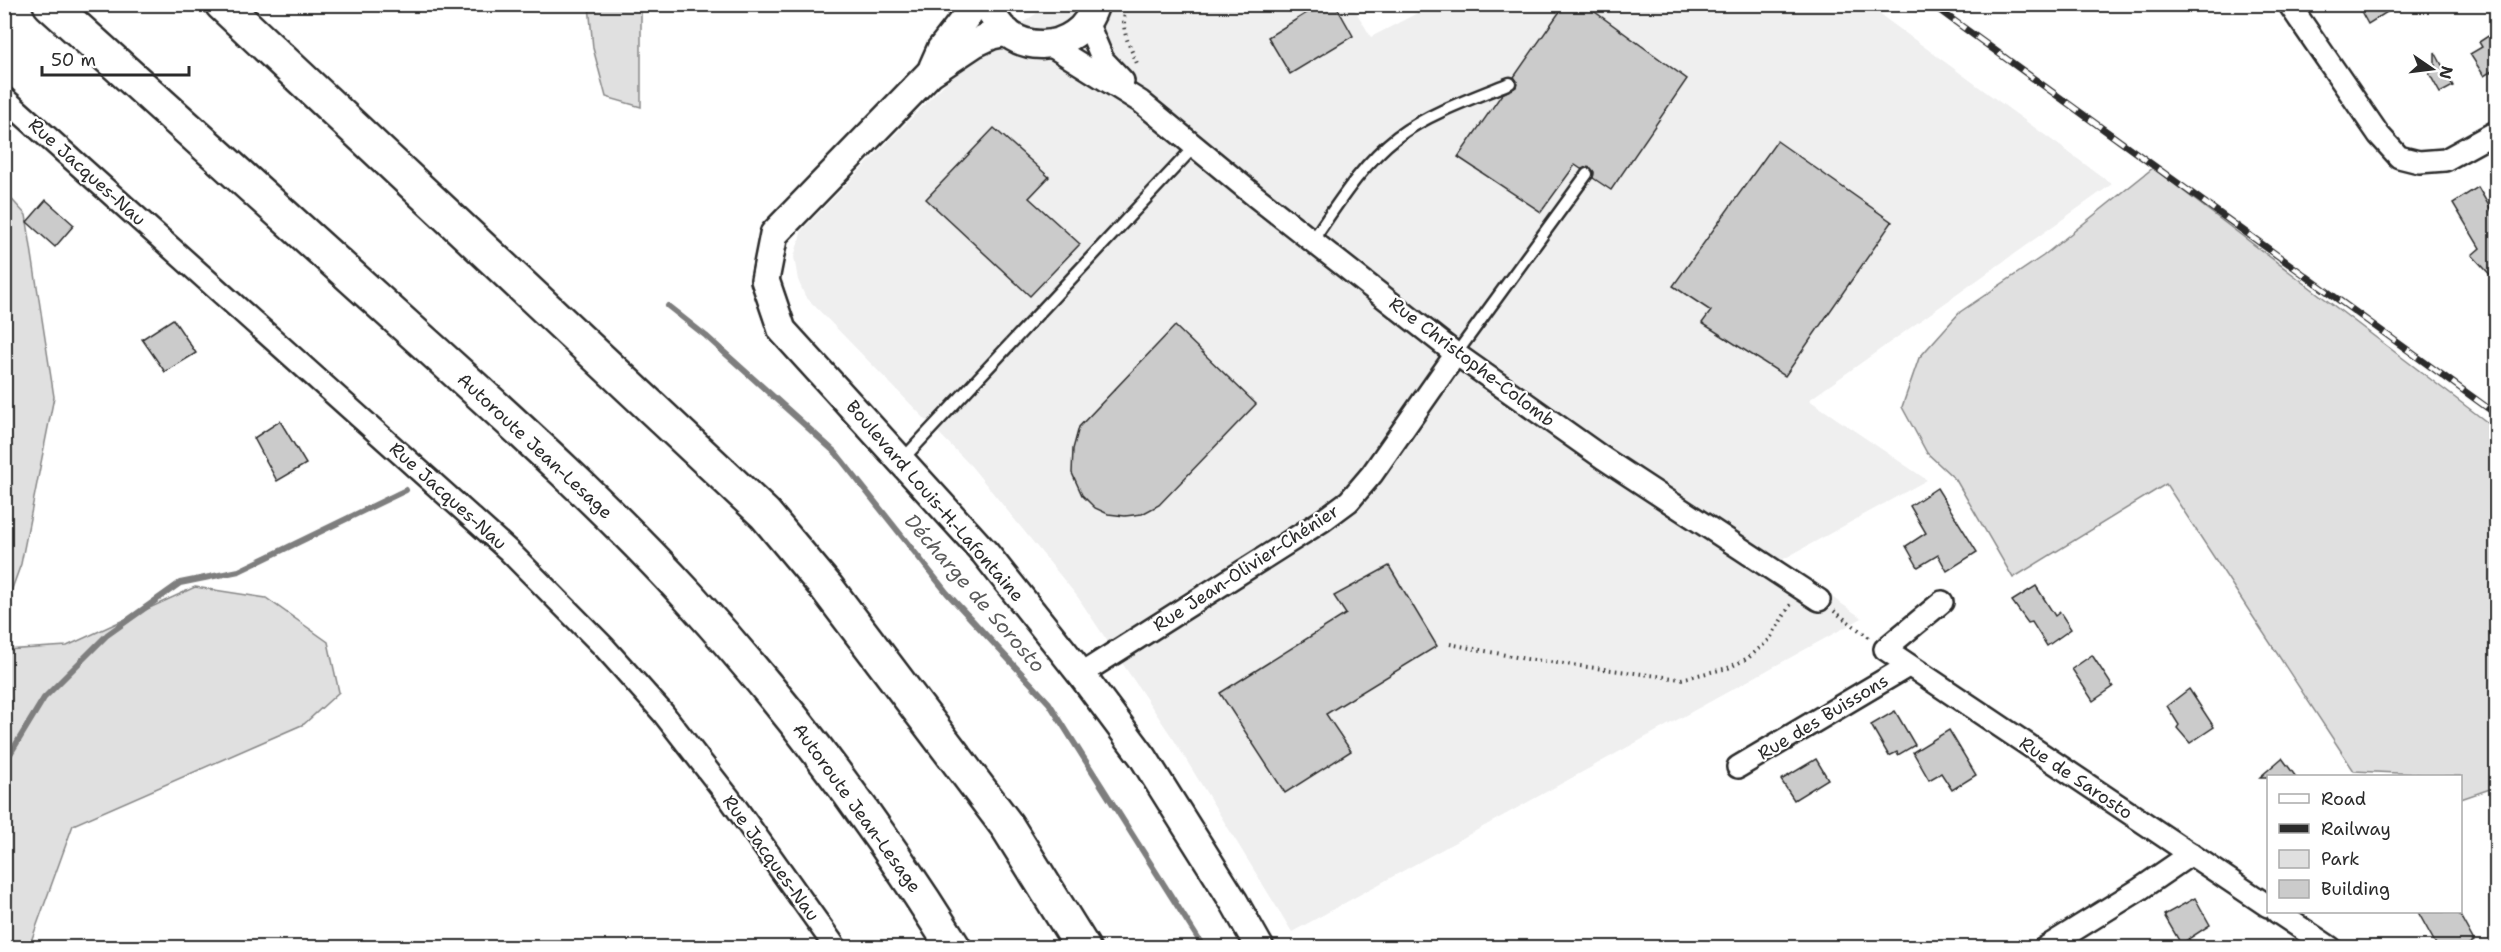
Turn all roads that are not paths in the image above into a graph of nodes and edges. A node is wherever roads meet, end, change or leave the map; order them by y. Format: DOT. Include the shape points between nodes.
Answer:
graph roads {
  1 [pos="50,4"];
  2 [pos="222,4"];
  3 [pos="976,4"];
  4 [pos="989,4"];
  5 [pos="2289,4"];
  6 [pos="1091,13"];
  7 [pos="1007,33"];
  8 [pos="1050,45"];
  9 [pos="930,73"];
  10 [pos="1510,83"];
  11 [pos="4,98"];
  12 [pos="1141,102"];
  13 [pos="2496,132"];
  14 [pos="1195,146"];
  15 [pos="1587,174"];
  16 [pos="1312,241"];
  17 [pos="1456,354"];
  18 [pos="902,460"];
  19 [pos="1810,594"];
  20 [pos="1942,602"];
  21 [pos="1908,666"];
  22 [pos="1081,674"];
  23 [pos="1738,767"];
  24 [pos="2191,854"];
  25 [pos="2267,905"];
  26 [pos="2278,913"];
  27 [pos="836,948"];
  28 [pos="954,948"];
  29 [pos="1083,948"];
  30 [pos="1260,948"];
  31 [pos="2044,948"];
  32 [pos="2331,948"];
  1 -- 28 [label="highway, Autoroute Jean-Lesage" via="542,450 688,596 762,681 856,804 905,870"];
  2 -- 29 [label="highway" via="765,514 827,588 1007,826"];
  3 -- 9 [label="street, Boulevard Louis-H.-Lafontaine" via="941,49"];
  4 -- 7 [label="street"];
  5 -- 13 [label="street" via="2379,135 2399,157 2419,162 2445,160"];
  6 -- 8 [label="street" via="1073,37"];
  6 -- 12 [label="street, Rue Christophe-Colomb" via="1103,60"];
  7 -- 8 [label="street" via="1025,43"];
  7 -- 9 [label="street, Boulevard Louis-H.-Lafontaine" via="975,43"];
  8 -- 12 [label="street, Rue Christophe-Colomb"];
  9 -- 18 [label="street, Boulevard Louis-H.-Lafontaine" via="774,234 765,280 782,330"];
  10 -- 16 [label="lane" via="1398,136 1353,184"];
  11 -- 27 [label="street, Rue Jacques-Nau" via="509,551 604,647 663,713 723,790"];
  12 -- 14 [label="street, Rue Christophe-Colomb"];
  14 -- 16 [label="street, Rue Christophe-Colomb"];
  14 -- 18 [label="lane"];
  15 -- 17 [label="lane"];
  16 -- 17 [label="street, Rue Christophe-Colomb"];
  17 -- 19 [label="street, Rue Christophe-Colomb" via="1611,463"];
  17 -- 22 [label="street, Rue Jean-Olivier-Chénier" via="1349,501 1322,522"];
  18 -- 22 [label="street, Boulevard Louis-H.-Lafontaine" via="985,553"];
  20 -- 21 [label="street, Rue de Sarosto" via="1885,649"];
  21 -- 23 [label="street, Rue des Buissons"];
  21 -- 24 [label="street, Rue de Sarosto"];
  22 -- 30 [label="street, Boulevard Louis-H.-Lafontaine" via="1143,757"];
  24 -- 25 [label="street, Rue de Sarosto"];
  24 -- 31 [label="street"];
  26 -- 32 [label="street"];
}
